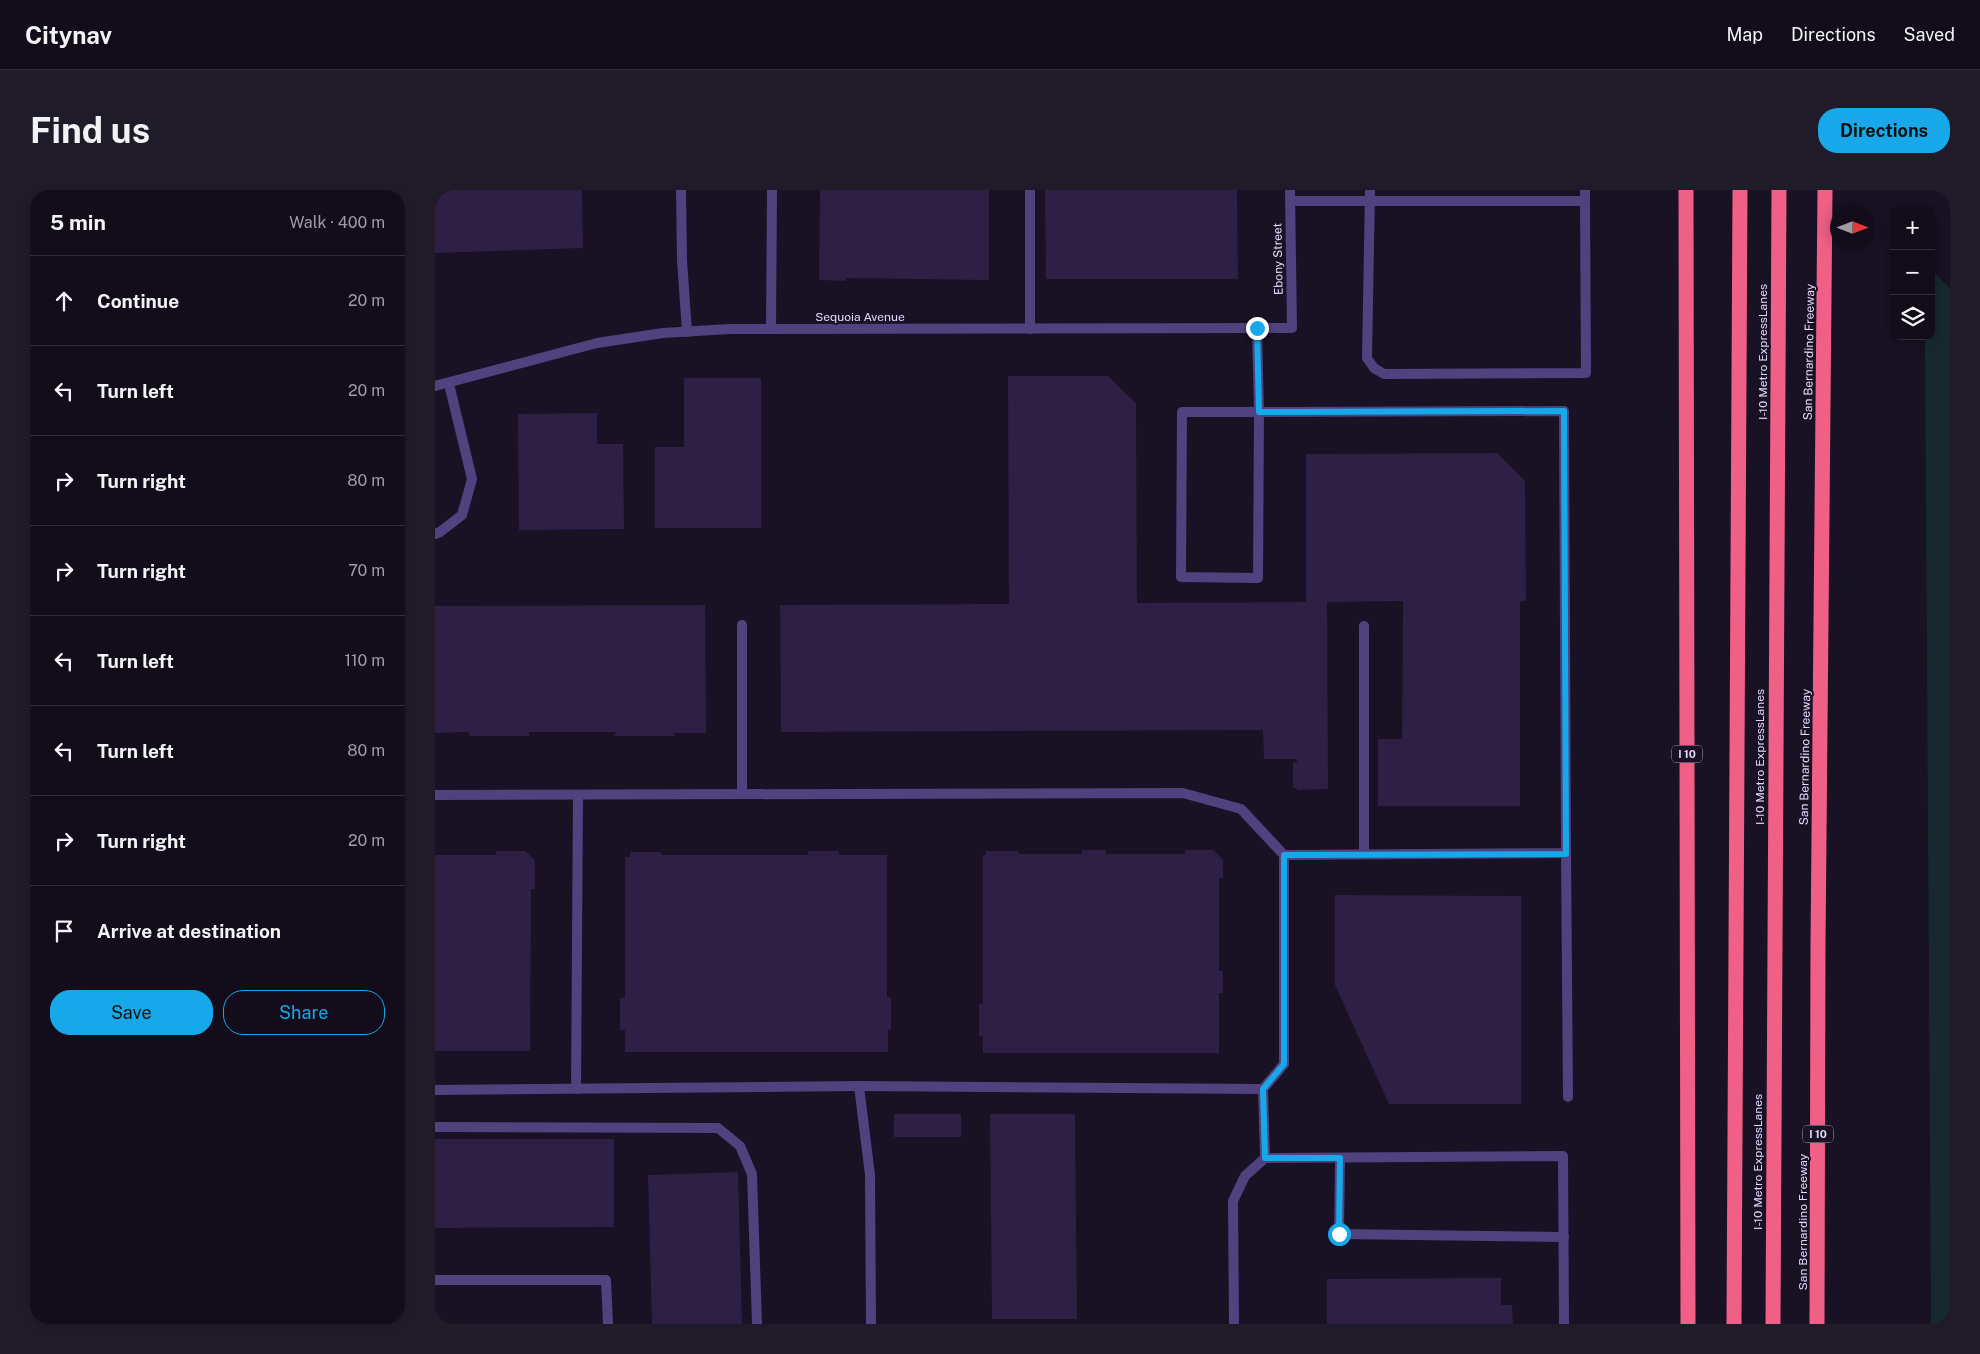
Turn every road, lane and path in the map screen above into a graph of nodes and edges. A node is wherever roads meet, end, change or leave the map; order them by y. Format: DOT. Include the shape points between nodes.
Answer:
graph roads {
  1 [pos="681,190"];
  2 [pos="772,190"];
  3 [pos="1030,190"];
  4 [pos="1290,190"];
  5 [pos="1370,190"];
  6 [pos="1686,190"];
  7 [pos="1740,190"];
  8 [pos="1779,190"];
  9 [pos="1825,190"];
  10 [pos="1585,195"];
  11 [pos="1290,201"];
  12 [pos="1370,201"];
  13 [pos="1257,328"];
  14 [pos="1292,328"];
  15 [pos="771,329"];
  16 [pos="1030,329"];
  17 [pos="687,332"];
  18 [pos="449,384"];
  19 [pos="435,386"];
  20 [pos="1259,412"];
  21 [pos="435,534"];
  22 [pos="742,624"];
  23 [pos="1364,626"];
  24 [pos="742,794"];
  25 [pos="435,795"];
  26 [pos="578,795"];
  27 [pos="1364,854"];
  28 [pos="1566,854"];
  29 [pos="1284,855"];
  30 [pos="859,1086"];
  31 [pos="576,1089"];
  32 [pos="1263,1089"];
  33 [pos="435,1090"];
  34 [pos="1568,1097"];
  35 [pos="435,1127"];
  36 [pos="1265,1158"];
  37 [pos="1340,1158"];
  38 [pos="1564,1237"];
  39 [pos="435,1280"];
  40 [pos="1688,1322"];
  41 [pos="608,1324"];
  42 [pos="757,1324"];
  43 [pos="871,1324"];
  44 [pos="1234,1324"];
  45 [pos="1564,1324"];
  46 [pos="1734,1324"];
  47 [pos="1773,1324"];
  48 [pos="1817,1324"];
  1 -- 17 [label="street"];
  2 -- 15 [label="street"];
  3 -- 16 [label="street"];
  4 -- 11 [label="street, Ebony Street"];
  5 -- 12 [label="street"];
  6 -- 40 [label="highway, I 10"];
  7 -- 46 [label="highway, I-10 Metro ExpressLanes"];
  8 -- 47 [label="highway, I-10 Metro ExpressLanes"];
  9 -- 48 [label="highway, San Bernardino Freeway / I 10"];
  10 -- 12 [label="street"];
  10 -- 12 [label="street" via="1586,373 1384,374 1374,368 1367,358"];
  11 -- 12 [label="street"];
  11 -- 14 [label="street, Ebony Street"];
  13 -- 14 [label="street, Sequoia Avenue"];
  13 -- 16 [label="street, Sequoia Avenue"];
  13 -- 20 [label="street"];
  15 -- 16 [label="street, Sequoia Avenue"];
  15 -- 17 [label="street, Sequoia Avenue"];
  17 -- 18 [label="street, Sequoia Avenue" via="597,343"];
  18 -- 19 [label="street, Sequoia Avenue"];
  18 -- 21 [label="street" via="472,479 462,515"];
  20 -- 20 [label="street" via="1182,412 1181,577 1258,578"];
  20 -- 28 [label="street" via="1564,411"];
  22 -- 24 [label="street"];
  23 -- 27 [label="street"];
  24 -- 26 [label="street"];
  24 -- 29 [label="street" via="1183,793 1241,809"];
  25 -- 26 [label="street"];
  26 -- 31 [label="street"];
  27 -- 28 [label="street"];
  27 -- 29 [label="street"];
  28 -- 34 [label="street"];
  29 -- 32 [label="street" via="1284,1064"];
  30 -- 31 [label="street"];
  30 -- 32 [label="street"];
  30 -- 43 [label="street" via="870,1175"];
  31 -- 33 [label="street"];
  32 -- 36 [label="street"];
  35 -- 42 [label="street" via="718,1128 740,1146 752,1174"];
  36 -- 37 [label="street"];
  36 -- 44 [label="street" via="1245,1176 1233,1201"];
  37 -- 38 [label="street" via="1339,1234"];
  37 -- 38 [label="street" via="1563,1156"];
  38 -- 45 [label="street"];
  39 -- 41 [label="street" via="606,1280"];
}
